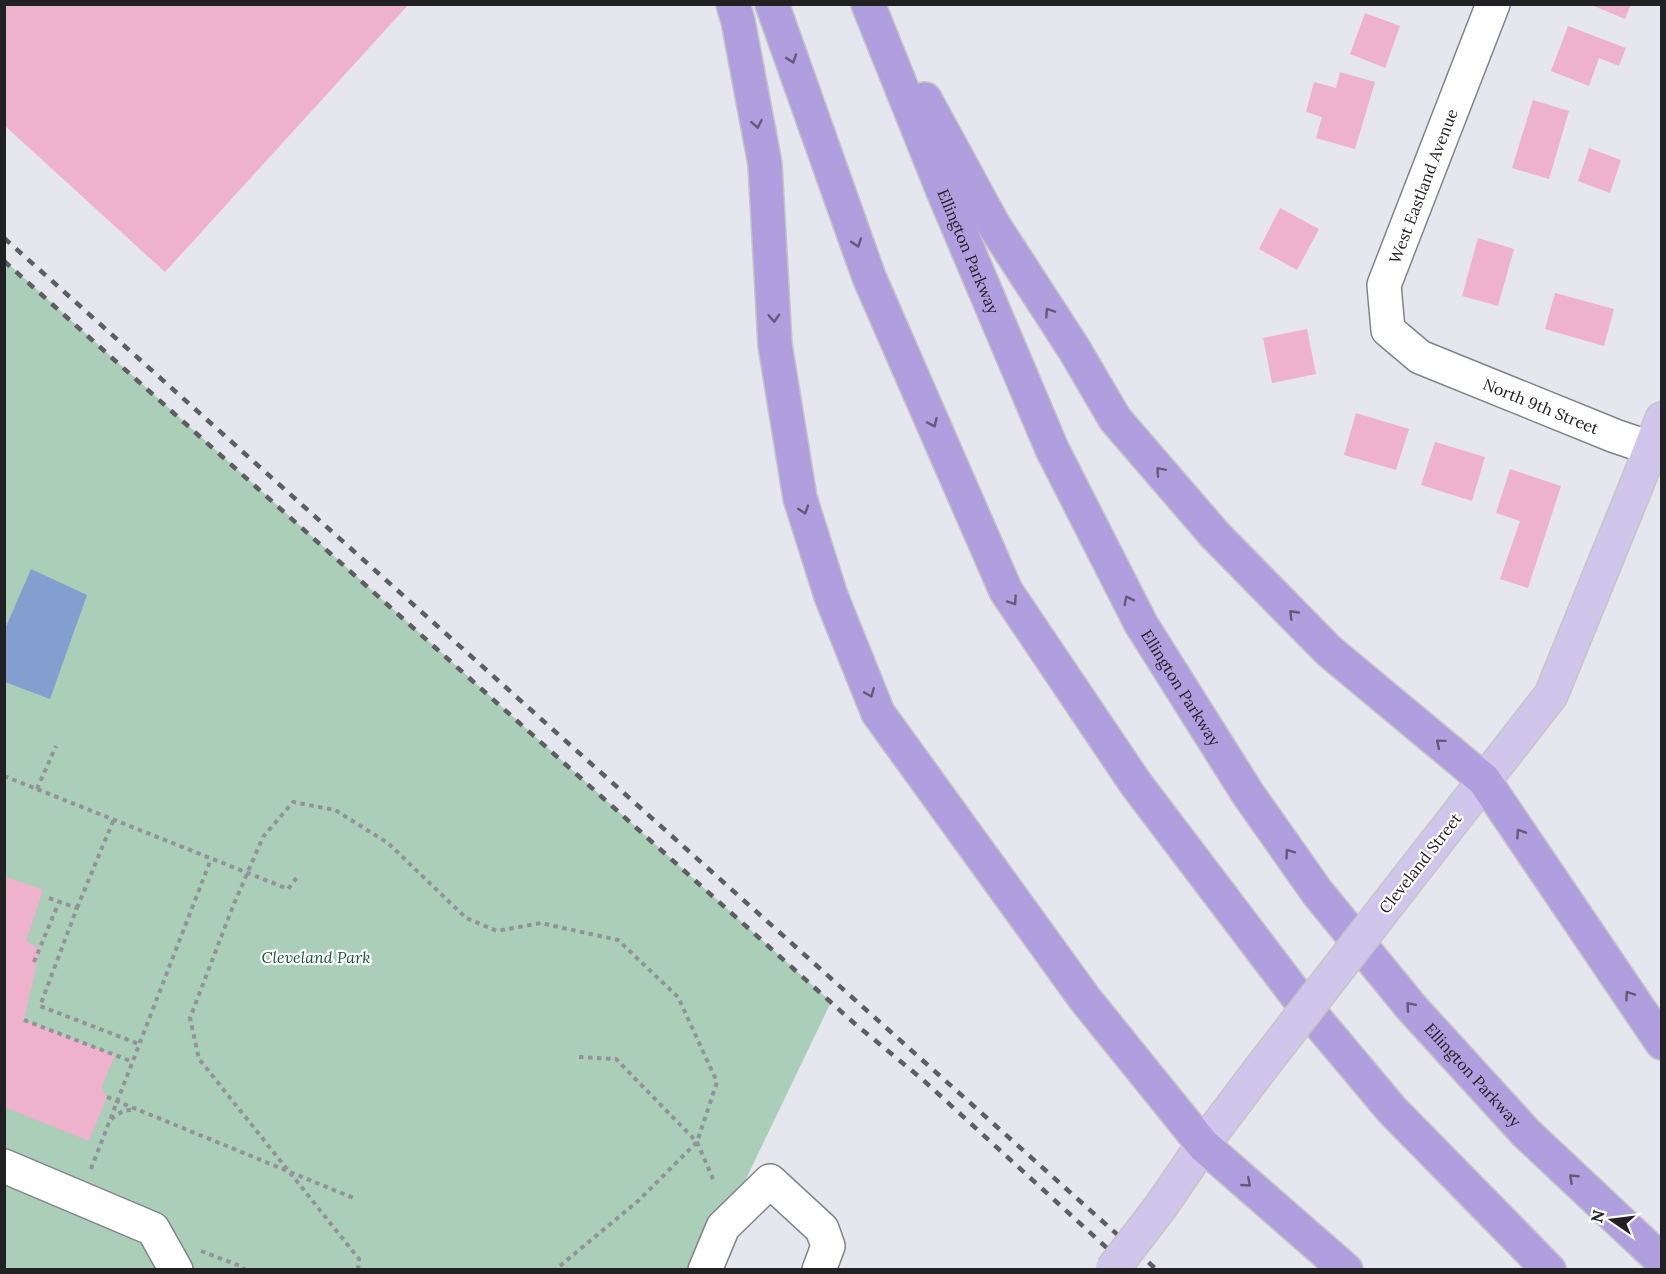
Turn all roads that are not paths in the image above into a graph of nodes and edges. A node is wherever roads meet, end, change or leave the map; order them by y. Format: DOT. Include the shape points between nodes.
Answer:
graph roads {
  1 [pos="733,4"];
  2 [pos="772,4"];
  3 [pos="868,4"];
  4 [pos="874,4"];
  5 [pos="1493,4"];
  6 [pos="1420,357"];
  7 [pos="1658,440"];
  8 [pos="1484,780"];
  9 [pos="1662,1043"];
  10 [pos="1203,1145"];
  11 [pos="4,1166"];
  12 [pos="188,1260"];
  13 [pos="1662,1261"];
  14 [pos="705,1269"];
  15 [pos="819,1269"];
  16 [pos="1112,1269"];
  17 [pos="1346,1269"];
  18 [pos="1549,1269"];
  1 -- 10 [label="highway, one-way" via="765,164 775,345 800,498 831,596 878,713 1085,999"];
  2 -- 18 [label="highway, one-way" via="869,277 1006,591 1136,784 1304,1004 1392,1110"];
  13 -- 3 [label="highway, Ellington Parkway, one-way" via="1526,1133 1411,1006 1317,892 1248,795 1140,624 1052,449"];
  8 -- 4 [label="highway, one-way" via="1329,651 1215,535 1115,419 993,224"];
  5 -- 6 [label="street, West Eastland Avenue" via="1384,285 1388,330"];
  6 -- 7 [label="street, North 9th Street" via="1615,436"];
  7 -- 8 [label="main road, Cleveland Street" via="1551,695"];
  9 -- 8 [label="highway, one-way"];
  8 -- 10 [label="main road, Cleveland Street, bridge"];
  10 -- 16 [label="main road, Cleveland Street, bridge"];
  10 -- 17 [label="highway, one-way"];
  11 -- 12 [label="street" via="153,1229"];
  14 -- 15 [label="street" via="723,1227 770,1181 822,1229 828,1246"];
}
